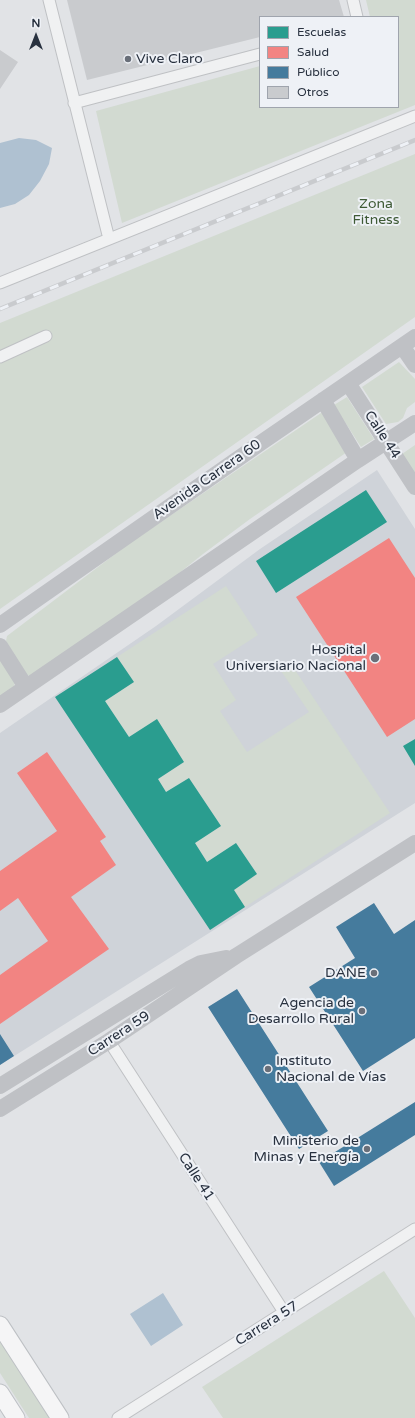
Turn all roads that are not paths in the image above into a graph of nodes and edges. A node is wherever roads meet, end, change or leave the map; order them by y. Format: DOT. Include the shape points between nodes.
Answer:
graph roads {
  1 [pos="49,0"];
  2 [pos="353,0"];
  3 [pos="357,16"];
  4 [pos="259,54"];
  5 [pos="74,103"];
  6 [pos="415,116"];
  7 [pos="108,239"];
  8 [pos="0,283"];
  9 [pos="46,336"];
  10 [pos="409,341"];
  11 [pos="0,356"];
  12 [pos="415,365"];
  13 [pos="348,383"];
  14 [pos="324,400"];
  15 [pos="415,422"];
  16 [pos="386,442"];
  17 [pos="358,460"];
  18 [pos="415,487"];
  19 [pos="0,625"];
  20 [pos="0,646"];
  21 [pos="26,687"];
  22 [pos="0,705"];
  23 [pos="415,843"];
  24 [pos="236,956"];
  25 [pos="108,1041"];
  26 [pos="0,1086"];
  27 [pos="0,1109"];
  28 [pos="415,1229"];
  29 [pos="284,1312"];
  30 [pos="0,1325"];
  31 [pos="0,1393"];
  32 [pos="16,1418"];
  33 [pos="60,1418"];
  34 [pos="118,1418"];
  1 -- 5 [label="street"];
  2 -- 3 [label="street"];
  4 -- 5 [label="street"];
  5 -- 7 [label="street"];
  6 -- 7 [label="street"];
  7 -- 8 [label="street"];
  9 -- 11 [label="street"];
  10 -- 12 [label="main road"];
  10 -- 13 [label="main road, Avenida Carrera 60"];
  13 -- 14 [label="main road, Avenida Carrera 60"];
  13 -- 16 [label="main road, Calle 44"];
  14 -- 17 [label="main road"];
  14 -- 19 [label="main road, Avenida Carrera 60"];
  15 -- 16 [label="main road"];
  16 -- 17 [label="main road"];
  16 -- 18 [label="main road, Calle 44"];
  17 -- 21 [label="main road"];
  20 -- 21 [label="main road"];
  21 -- 22 [label="main road"];
  23 -- 24 [label="main road, Carrera 59"];
  24 -- 25 [label="main road, Carrera 59"];
  24 -- 26 [label="main road, Carrera 59" via="201,963 189,969"];
  25 -- 27 [label="main road, Carrera 59"];
  25 -- 29 [label="street, Calle 41"];
  28 -- 29 [label="street, Carrera 57"];
  29 -- 34 [label="street, Carrera 57"];
  30 -- 33 [label="main road"];
  31 -- 32 [label="main road"];
}
